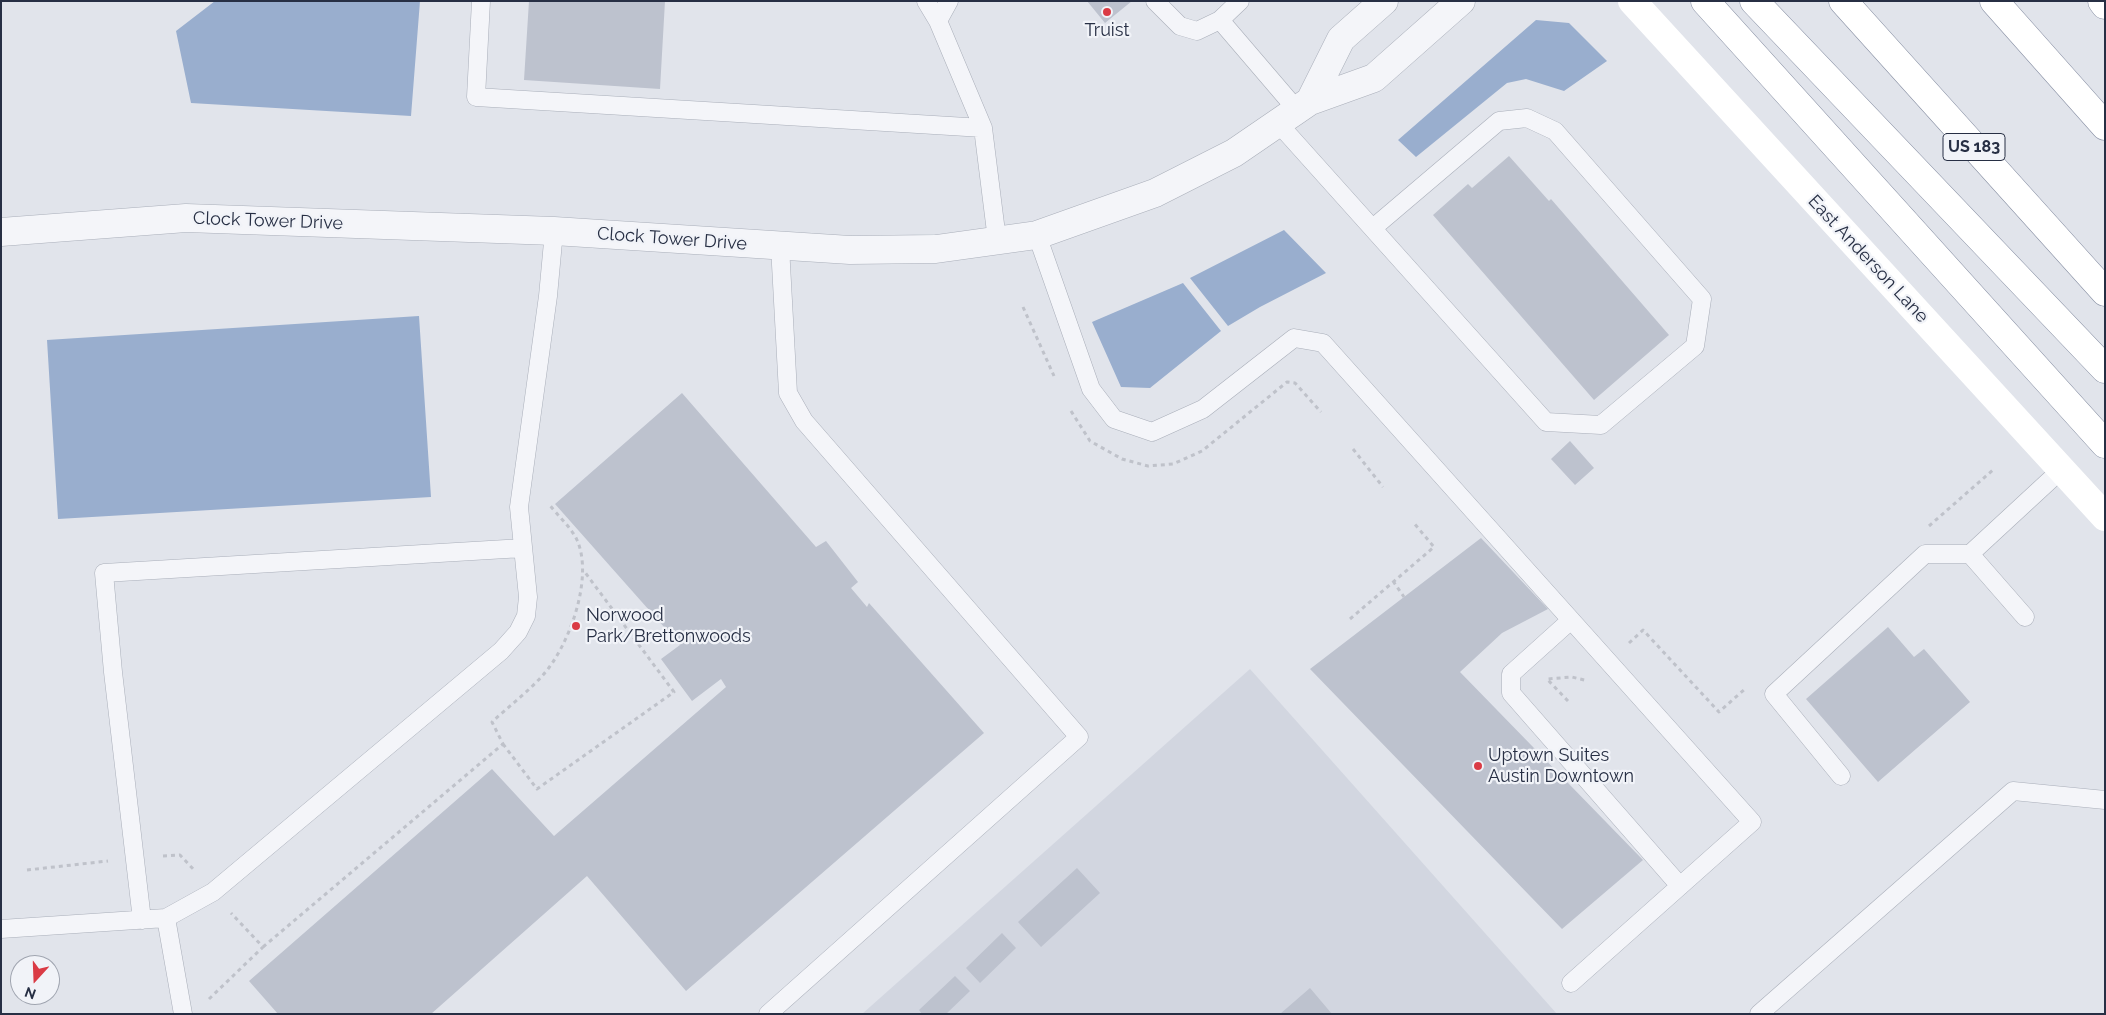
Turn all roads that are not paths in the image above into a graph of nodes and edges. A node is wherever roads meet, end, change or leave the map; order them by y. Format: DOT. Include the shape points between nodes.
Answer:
graph roads {
  1 [pos="481,1"];
  2 [pos="926,1"];
  3 [pos="949,1"];
  4 [pos="1155,1"];
  5 [pos="1240,1"];
  6 [pos="1384,1"];
  7 [pos="1461,1"];
  8 [pos="1632,1"];
  9 [pos="1705,1"];
  10 [pos="1754,1"];
  11 [pos="1843,1"];
  12 [pos="1994,1"];
  13 [pos="2102,1"];
  14 [pos="2105,5"];
  15 [pos="1220,20"];
  16 [pos="938,21"];
  17 [pos="1295,111"];
  18 [pos="2105,126"];
  19 [pos="983,128"];
  20 [pos="1373,228"];
  21 [pos="554,231"];
  22 [pos="1,232"];
  23 [pos="1037,234"];
  24 [pos="997,240"];
  25 [pos="780,246"];
  26 [pos="2105,292"];
  27 [pos="2105,369"];
  28 [pos="2105,444"];
  29 [pos="2062,469"];
  30 [pos="2105,517"];
  31 [pos="523,548"];
  32 [pos="1970,554"];
  33 [pos="2025,617"];
  34 [pos="1571,620"];
  35 [pos="1841,776"];
  36 [pos="2105,800"];
  37 [pos="1680,886"];
  38 [pos="166,918"];
  39 [pos="142,920"];
  40 [pos="1,929"];
  41 [pos="1571,983"];
  42 [pos="183,1014"];
  43 [pos="768,1014"];
  44 [pos="1759,1014"];
  1 -- 19 [label="lane" via="476,97"];
  2 -- 16 [label="lane"];
  3 -- 16 [label="lane"];
  4 -- 15 [label="lane" via="1180,26 1198,31"];
  5 -- 15 [label="lane"];
  6 -- 17 [label="street, Clock Tower Drive" via="1341,39"];
  7 -- 17 [label="street, Clock Tower Drive" via="1374,78"];
  8 -- 29 [label="main road, East Anderson Lane"];
  9 -- 28 [label="main road"];
  10 -- 27 [label="main road"];
  11 -- 26 [label="main road, US 183"];
  12 -- 18 [label="main road"];
  13 -- 14 [label="main road"];
  15 -- 17 [label="lane"];
  16 -- 19 [label="lane"];
  17 -- 20 [label="lane"];
  17 -- 23 [label="street, Clock Tower Drive" via="1234,153 1155,193"];
  19 -- 24 [label="lane"];
  20 -- 20 [label="lane" via="1546,422 1601,425 1695,346 1702,299 1555,131 1527,118 1499,121"];
  21 -- 22 [label="street, Clock Tower Drive" via="186,218"];
  21 -- 25 [label="street, Clock Tower Drive"];
  21 -- 31 [label="lane" via="519,506"];
  23 -- 24 [label="street, Clock Tower Drive"];
  23 -- 34 [label="lane" via="1091,389 1114,419 1152,432 1203,409 1294,338 1323,343"];
  24 -- 25 [label="street, Clock Tower Drive" via="936,249 850,250"];
  25 -- 43 [label="lane" via="788,393 804,421 1080,737"];
  29 -- 30 [label="main road, East Anderson Lane"];
  29 -- 32 [label="lane"];
  31 -- 38 [label="lane" via="528,597 526,616 518,632 501,651 213,892"];
  31 -- 39 [label="lane" via="104,573"];
  32 -- 33 [label="lane"];
  32 -- 35 [label="lane" via="1925,554 1774,694"];
  34 -- 37 [label="lane" via="1510,674 1511,694"];
  34 -- 37 [label="lane" via="1752,822"];
  36 -- 44 [label="lane" via="2014,791"];
  37 -- 41 [label="lane"];
  38 -- 39 [label="lane"];
  38 -- 42 [label="lane"];
  39 -- 40 [label="lane"];
}
